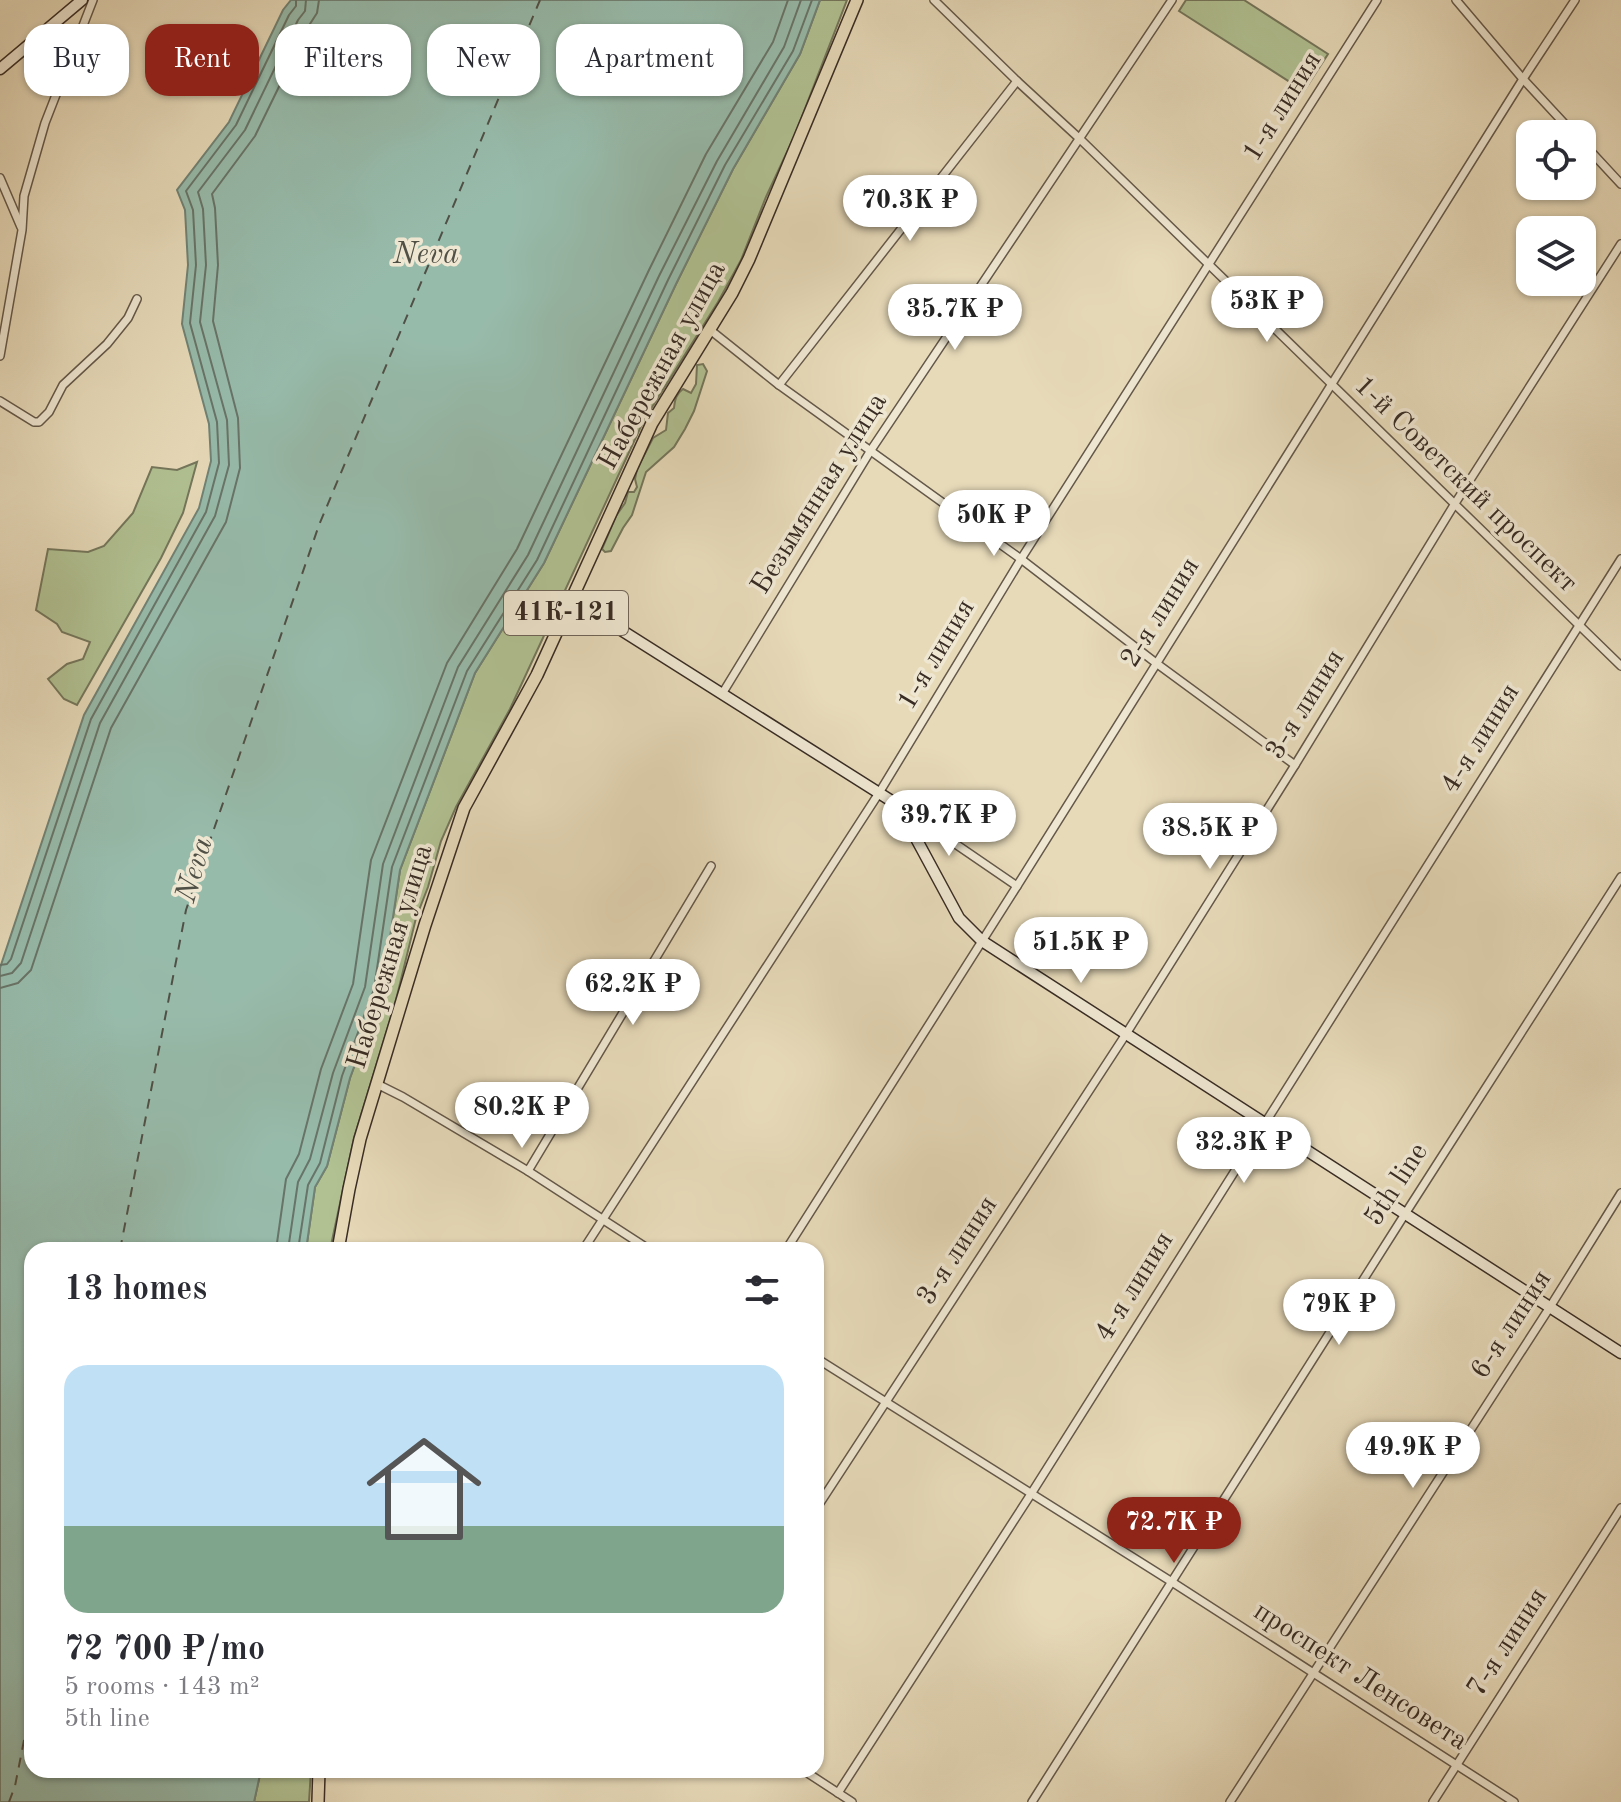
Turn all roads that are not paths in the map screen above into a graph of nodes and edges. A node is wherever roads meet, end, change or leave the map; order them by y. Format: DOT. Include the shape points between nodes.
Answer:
graph roads {
  1 [pos="82,0"];
  2 [pos="93,0"];
  3 [pos="857,0"];
  4 [pos="934,0"];
  5 [pos="1172,0"];
  6 [pos="1377,0"];
  7 [pos="1456,0"];
  8 [pos="1575,0"];
  9 [pos="0,69"];
  10 [pos="1523,79"];
  11 [pos="1017,81"];
  12 [pos="1561,120"];
  13 [pos="1080,139"];
  14 [pos="1596,157"];
  15 [pos="0,178"];
  16 [pos="1621,184"];
  17 [pos="22,230"];
  18 [pos="1621,244"];
  19 [pos="1209,265"];
  20 [pos="137,299"];
  21 [pos="3,328"];
  22 [pos="709,329"];
  23 [pos="0,356"];
  24 [pos="1330,384"];
  25 [pos="779,385"];
  26 [pos="0,401"];
  27 [pos="871,450"];
  28 [pos="1454,505"];
  29 [pos="1021,559"];
  30 [pos="1621,559"];
  31 [pos="572,599"];
  32 [pos="1578,626"];
  33 [pos="1156,663"];
  34 [pos="1621,666"];
  35 [pos="722,694"];
  36 [pos="1295,765"];
  37 [pos="879,793"];
  38 [pos="898,805"];
  39 [pos="711,866"];
  40 [pos="1621,877"];
  41 [pos="1017,886"];
  42 [pos="982,941"];
  43 [pos="1126,1034"];
  44 [pos="377,1084"];
  45 [pos="1264,1123"];
  46 [pos="528,1171"];
  47 [pos="1621,1193"];
  48 [pos="1405,1214"];
  49 [pos="603,1220"];
  50 [pos="339,1242"];
  51 [pos="588,1242"];
  52 [pos="637,1242"];
  53 [pos="791,1242"];
  54 [pos="1550,1307"];
  55 [pos="1621,1353"];
  56 [pos="824,1363"];
  57 [pos="886,1403"];
  58 [pos="1031,1494"];
  59 [pos="824,1497"];
  60 [pos="1621,1508"];
  61 [pos="1172,1582"];
  62 [pos="1313,1673"];
  63 [pos="1456,1765"];
  64 [pos="319,1778"];
  65 [pos="815,1778"];
  66 [pos="838,1793"];
  67 [pos="318,1802"];
  68 [pos="852,1802"];
  69 [pos="1032,1802"];
  70 [pos="1230,1802"];
  71 [pos="1433,1802"];
  72 [pos="1514,1802"];
  1 -- 9 [label="street"];
  2 -- 17 [label="street" via="45,123 24,196"];
  3 -- 22 [label="main road, Набережная улица / 41К-121" via="755,248"];
  4 -- 11 [label="street, 1-й Советский проспект"];
  5 -- 13 [label="street, Безымянная улица"];
  6 -- 19 [label="street, 1-я линия"];
  7 -- 10 [label="street"];
  8 -- 10 [label="street, 2-я линия"];
  10 -- 12 [label="street"];
  10 -- 24 [label="street, 2-я линия"];
  11 -- 13 [label="street, 1-й Советский проспект"];
  11 -- 25 [label="street"];
  13 -- 19 [label="street, 1-й Советский проспект"];
  13 -- 27 [label="street, Безымянная улица"];
  14 -- 16 [label="street"];
  15 -- 17 [label="street"];
  17 -- 21 [label="street"];
  18 -- 28 [label="street, 3-я линия"];
  19 -- 24 [label="street, 1-й Советский проспект"];
  19 -- 29 [label="street, 1-я линия"];
  20 -- 26 [label="street" via="128,318 63,385 39,422"];
  21 -- 23 [label="street"];
  22 -- 25 [label="street"];
  22 -- 31 [label="main road, Набережная улица / 41К-121" via="652,423"];
  24 -- 28 [label="street, 1-й Советский проспект"];
  24 -- 33 [label="street, 2-я линия"];
  25 -- 27 [label="street"];
  27 -- 29 [label="street"];
  27 -- 35 [label="street, Безымянная улица"];
  28 -- 32 [label="street, 1-й Советский проспект"];
  28 -- 36 [label="street, 3-я линия"];
  29 -- 33 [label="street"];
  29 -- 37 [label="street, 1-я линия"];
  30 -- 32 [label="street, 4-я линия"];
  31 -- 35 [label="street"];
  31 -- 44 [label="main road, Набережная улица / 41К-121" via="464,808"];
  32 -- 34 [label="street, 1-й Советский проспект"];
  32 -- 45 [label="street, 4-я линия"];
  33 -- 36 [label="street"];
  33 -- 41 [label="street, 2-я линия"];
  35 -- 37 [label="street"];
  36 -- 43 [label="street, 3-я линия"];
  37 -- 38 [label="street"];
  37 -- 49 [label="street, 1-я линия"];
  38 -- 41 [label="street"];
  38 -- 42 [label="street" via="959,918"];
  39 -- 46 [label="street"];
  40 -- 48 [label="street, 5th line"];
  41 -- 42 [label="street, 2-я линия"];
  42 -- 43 [label="street"];
  42 -- 53 [label="street, 2-я линия"];
  43 -- 45 [label="street"];
  43 -- 57 [label="street, 3-я линия"];
  44 -- 46 [label="street"];
  44 -- 50 [label="main road, Набережная улица / 41К-121"];
  45 -- 48 [label="street"];
  45 -- 58 [label="street, 4-я линия"];
  46 -- 49 [label="street"];
  47 -- 54 [label="street, 6-я линия"];
  48 -- 54 [label="street"];
  48 -- 61 [label="street, 5th line"];
  49 -- 51 [label="street, 1-я линия"];
  49 -- 52 [label="street"];
  54 -- 55 [label="street"];
  54 -- 62 [label="street, 6-я линия"];
  56 -- 57 [label="street, проспект Ленсовета"];
  57 -- 58 [label="street, проспект Ленсовета"];
  57 -- 59 [label="street, 3-я линия"];
  58 -- 61 [label="street, проспект Ленсовета"];
  58 -- 66 [label="street, 4-я линия"];
  60 -- 63 [label="street, 7-я линия"];
  61 -- 62 [label="street, проспект Ленсовета"];
  61 -- 69 [label="street, 5th line"];
  62 -- 63 [label="street, проспект Ленсовета"];
  62 -- 70 [label="street, 6-я линия"];
  63 -- 71 [label="street, 7-я линия"];
  63 -- 72 [label="street, проспект Ленсовета"];
  64 -- 67 [label="main road"];
  65 -- 66 [label="street"];
  66 -- 68 [label="street"];
}
